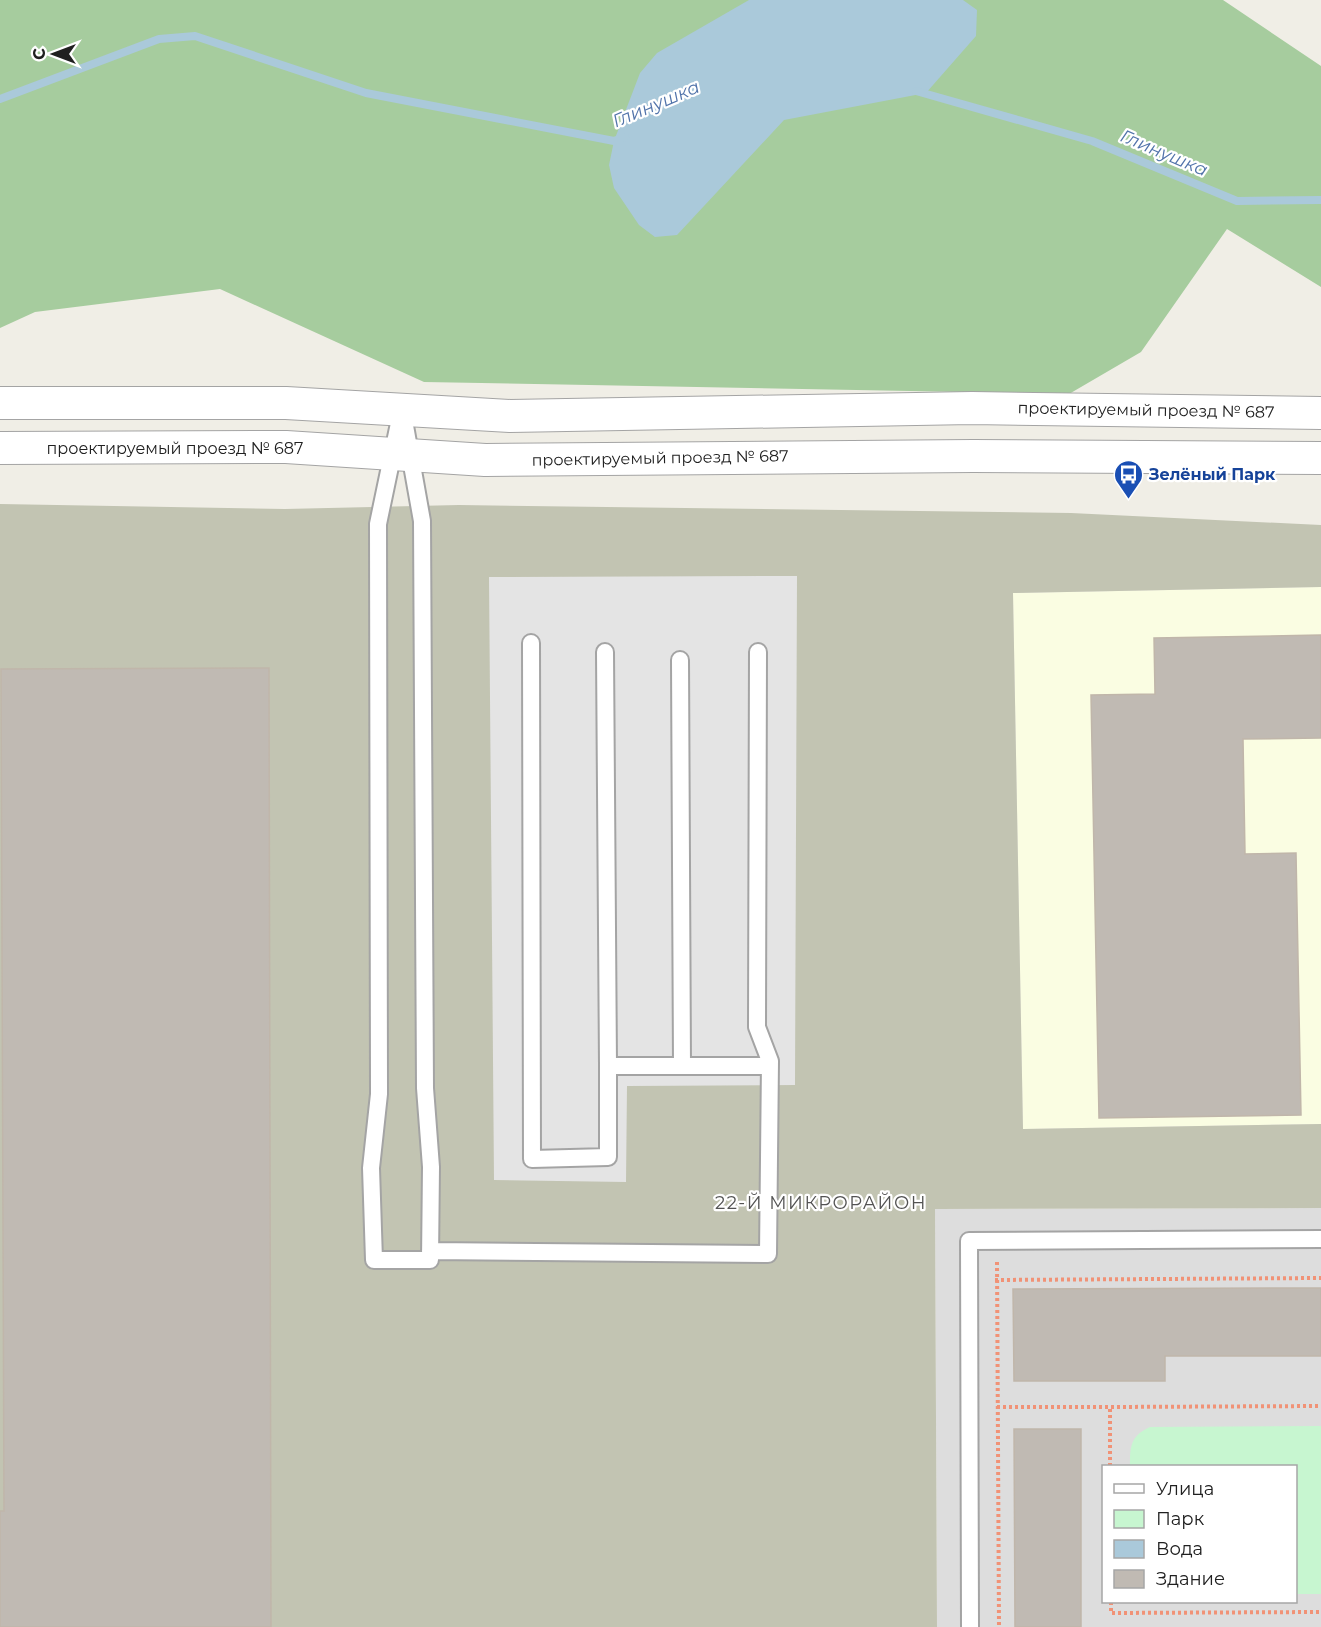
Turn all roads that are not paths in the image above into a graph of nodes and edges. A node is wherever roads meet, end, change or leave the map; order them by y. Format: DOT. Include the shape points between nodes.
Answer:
graph roads {
  1 [pos="0,403"];
  2 [pos="402,409"];
  3 [pos="1321,413"];
  4 [pos="0,448"];
  5 [pos="401,455"];
  6 [pos="1321,458"];
  7 [pos="531,643"];
  8 [pos="605,652"];
  9 [pos="758,652"];
  10 [pos="680,660"];
  11 [pos="608,1066"];
  12 [pos="682,1066"];
  13 [pos="769,1066"];
  14 [pos="1321,1239"];
  15 [pos="430,1251"];
  16 [pos="970,1627"];
  1 -- 2 [label="street, проектируемый проезд № 687" via="286,403"];
  2 -- 3 [label="street, проектируемый проезд № 687" via="510,416 972,408"];
  2 -- 5 [label="lane"];
  4 -- 5 [label="street, проектируемый проезд № 687" via="286,447"];
  5 -- 6 [label="street, проектируемый проезд № 687" via="485,460"];
  5 -- 15 [label="lane" via="422,521 425,1076 431,1167"];
  5 -- 15 [label="lane" via="378,525 379,1094 371,1168 374,1260 430,1260"];
  7 -- 11 [label="lane" via="532,1159 608,1158"];
  8 -- 11 [label="lane"];
  9 -- 13 [label="lane" via="757,1027"];
  10 -- 12 [label="lane"];
  11 -- 12 [label="lane"];
  12 -- 13 [label="lane"];
  13 -- 15 [label="lane" via="768,1254"];
  14 -- 16 [label="lane" via="969,1241"];
}
